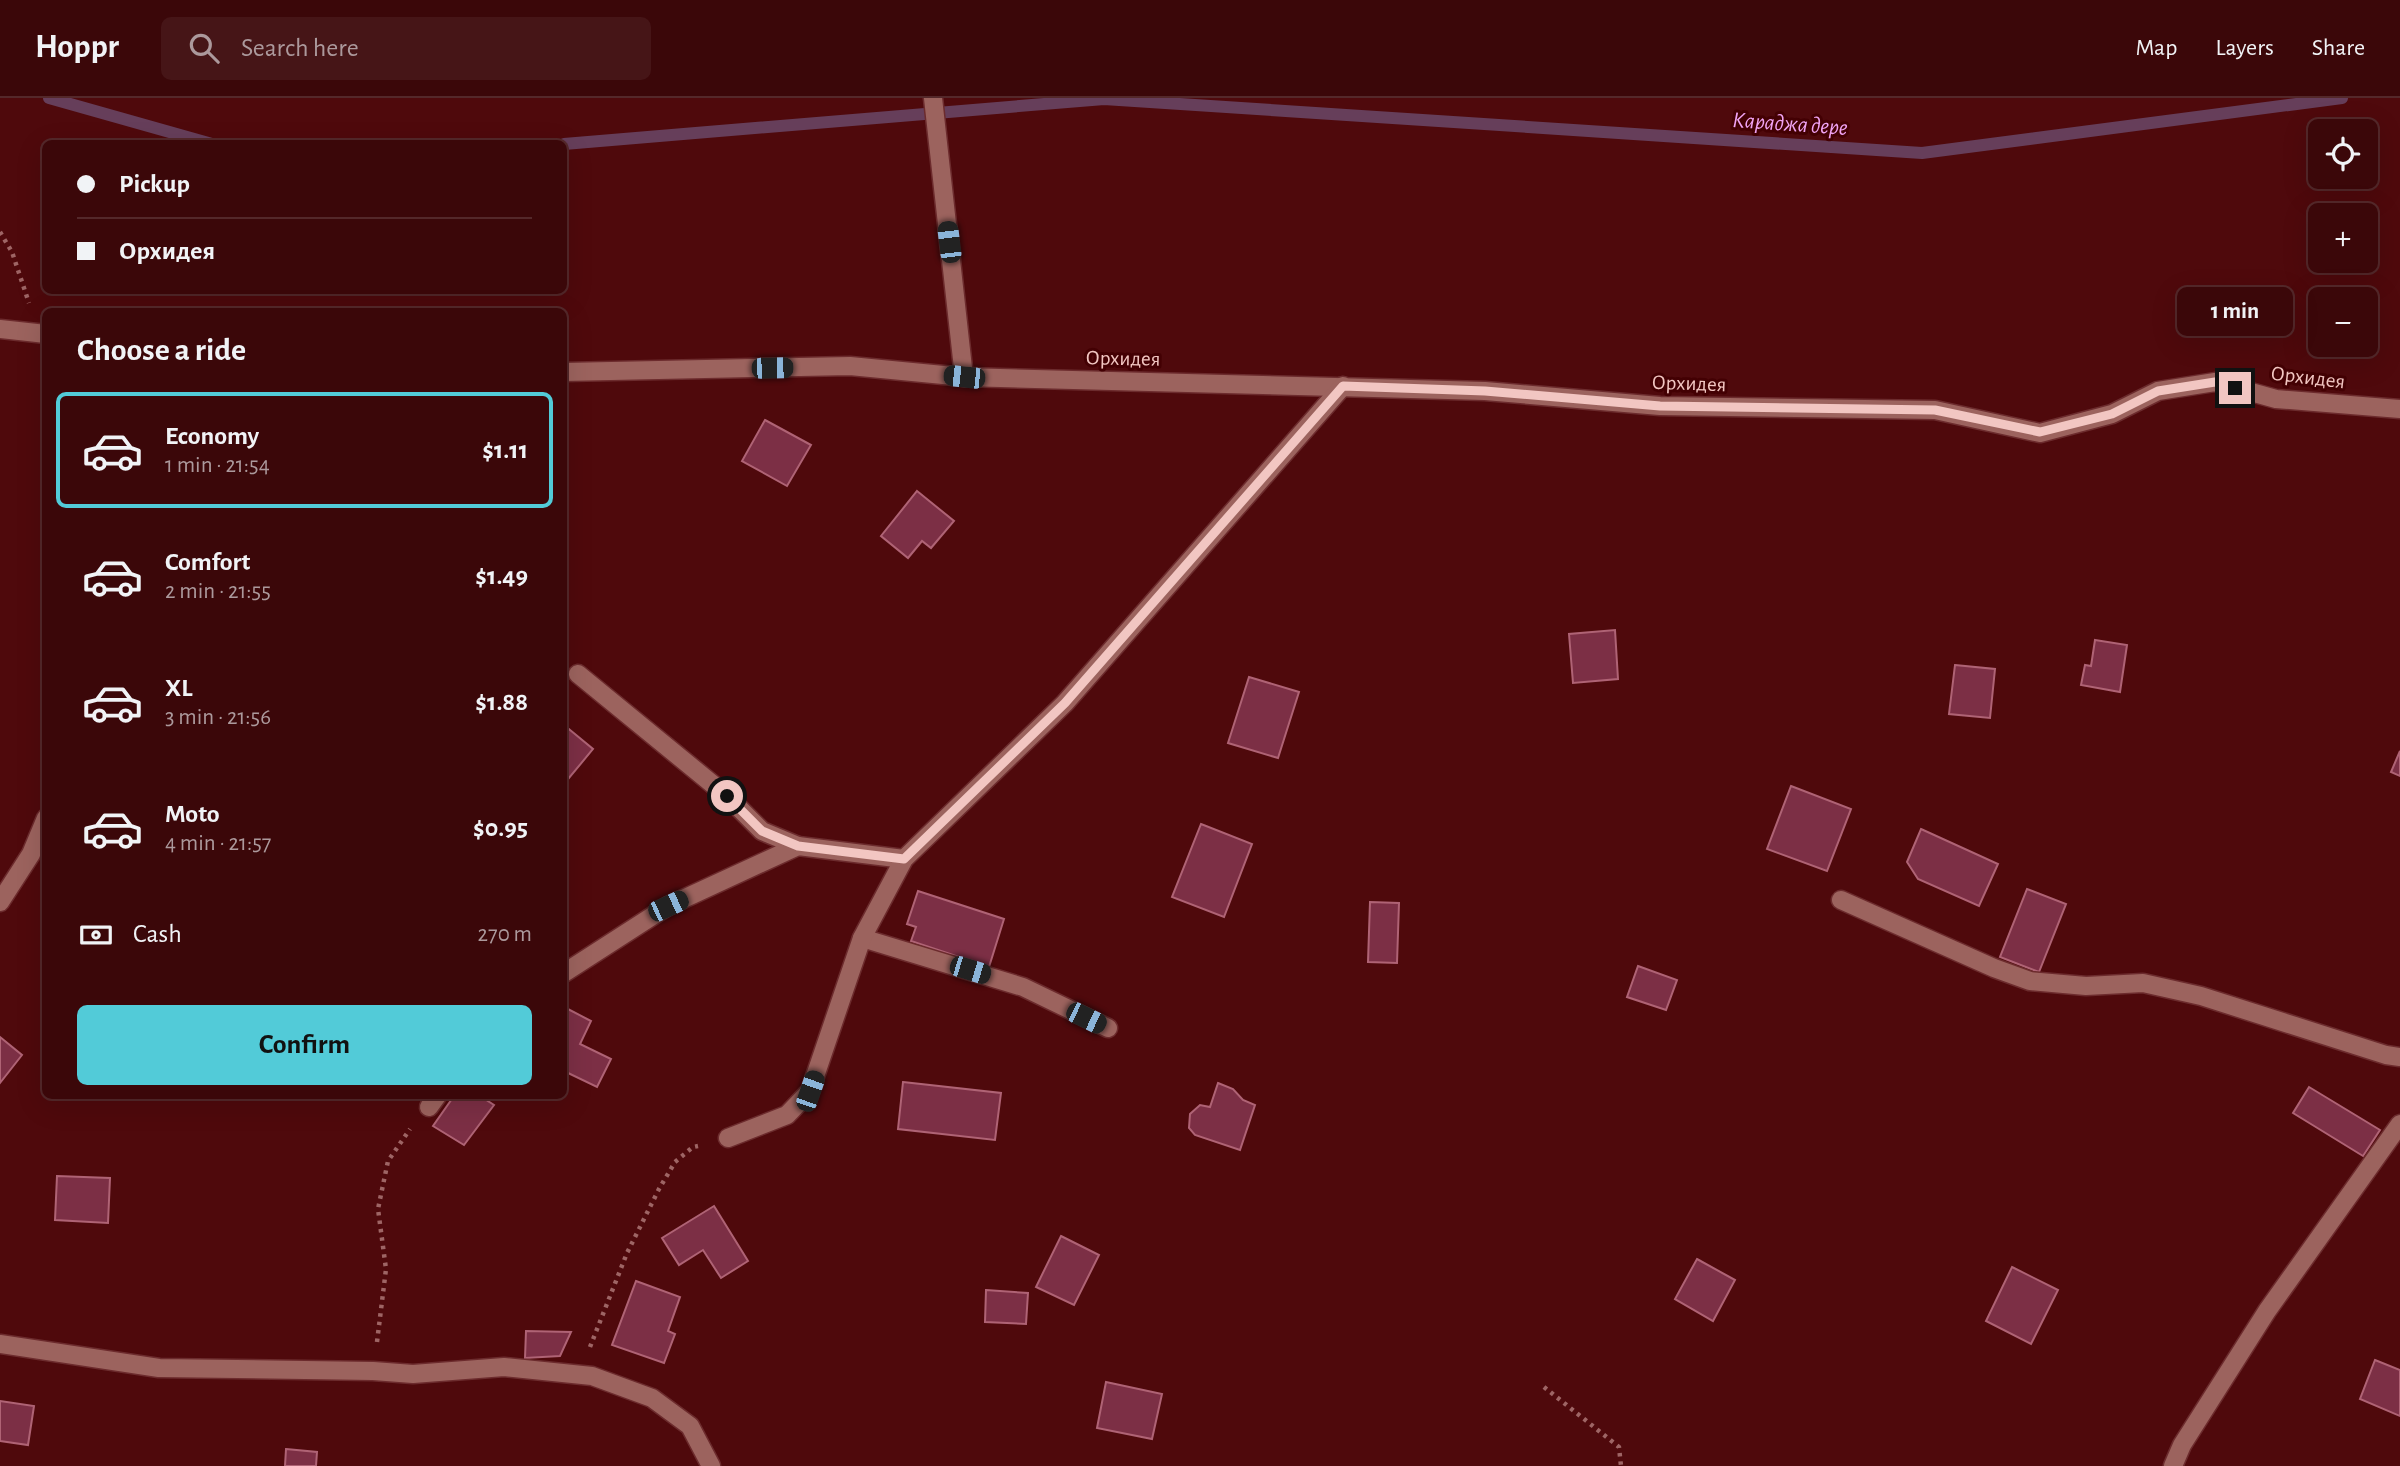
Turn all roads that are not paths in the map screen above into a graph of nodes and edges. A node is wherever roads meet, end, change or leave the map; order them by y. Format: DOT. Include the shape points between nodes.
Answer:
graph roads {
  1 [pos="933,98"];
  2 [pos="0,329"];
  3 [pos="42,334"];
  4 [pos="567,372"];
  5 [pos="964,377"];
  6 [pos="1343,386"];
  7 [pos="2400,409"];
  8 [pos="578,674"];
  9 [pos="42,828"];
  10 [pos="798,846"];
  11 [pos="904,859"];
  12 [pos="1841,900"];
  13 [pos="0,902"];
  14 [pos="862,938"];
  15 [pos="567,971"];
  16 [pos="1108,1028"];
  17 [pos="2400,1057"];
  18 [pos="2400,1124"];
  19 [pos="728,1138"];
  20 [pos="0,1344"];
  21 [pos="711,1466"];
  22 [pos="2173,1466"];
  1 -- 5 [label="street"];
  2 -- 3 [label="street"];
  4 -- 5 [label="street, Орхидея" via="850,366"];
  5 -- 6 [label="street, Орхидея"];
  6 -- 7 [label="street, Орхидея" via="1485,391 1660,406 1935,410 2040,432 2112,414 2158,391 2215,382 2276,399"];
  6 -- 11 [label="street" via="1065,703"];
  8 -- 10 [label="street" via="727,796 762,831"];
  9 -- 13 [label="street" via="32,854"];
  10 -- 11 [label="street"];
  10 -- 15 [label="street" via="668,906"];
  11 -- 14 [label="street"];
  12 -- 17 [label="street" via="2030,981 2086,986 2143,983 2201,996"];
  14 -- 16 [label="street" via="1023,987"];
  14 -- 19 [label="street" via="810,1091 787,1115"];
  18 -- 22 [label="street" via="2267,1311"];
  20 -- 21 [label="street" via="159,1368 414,1374 504,1367 585,1375 652,1398 690,1426"];
}
